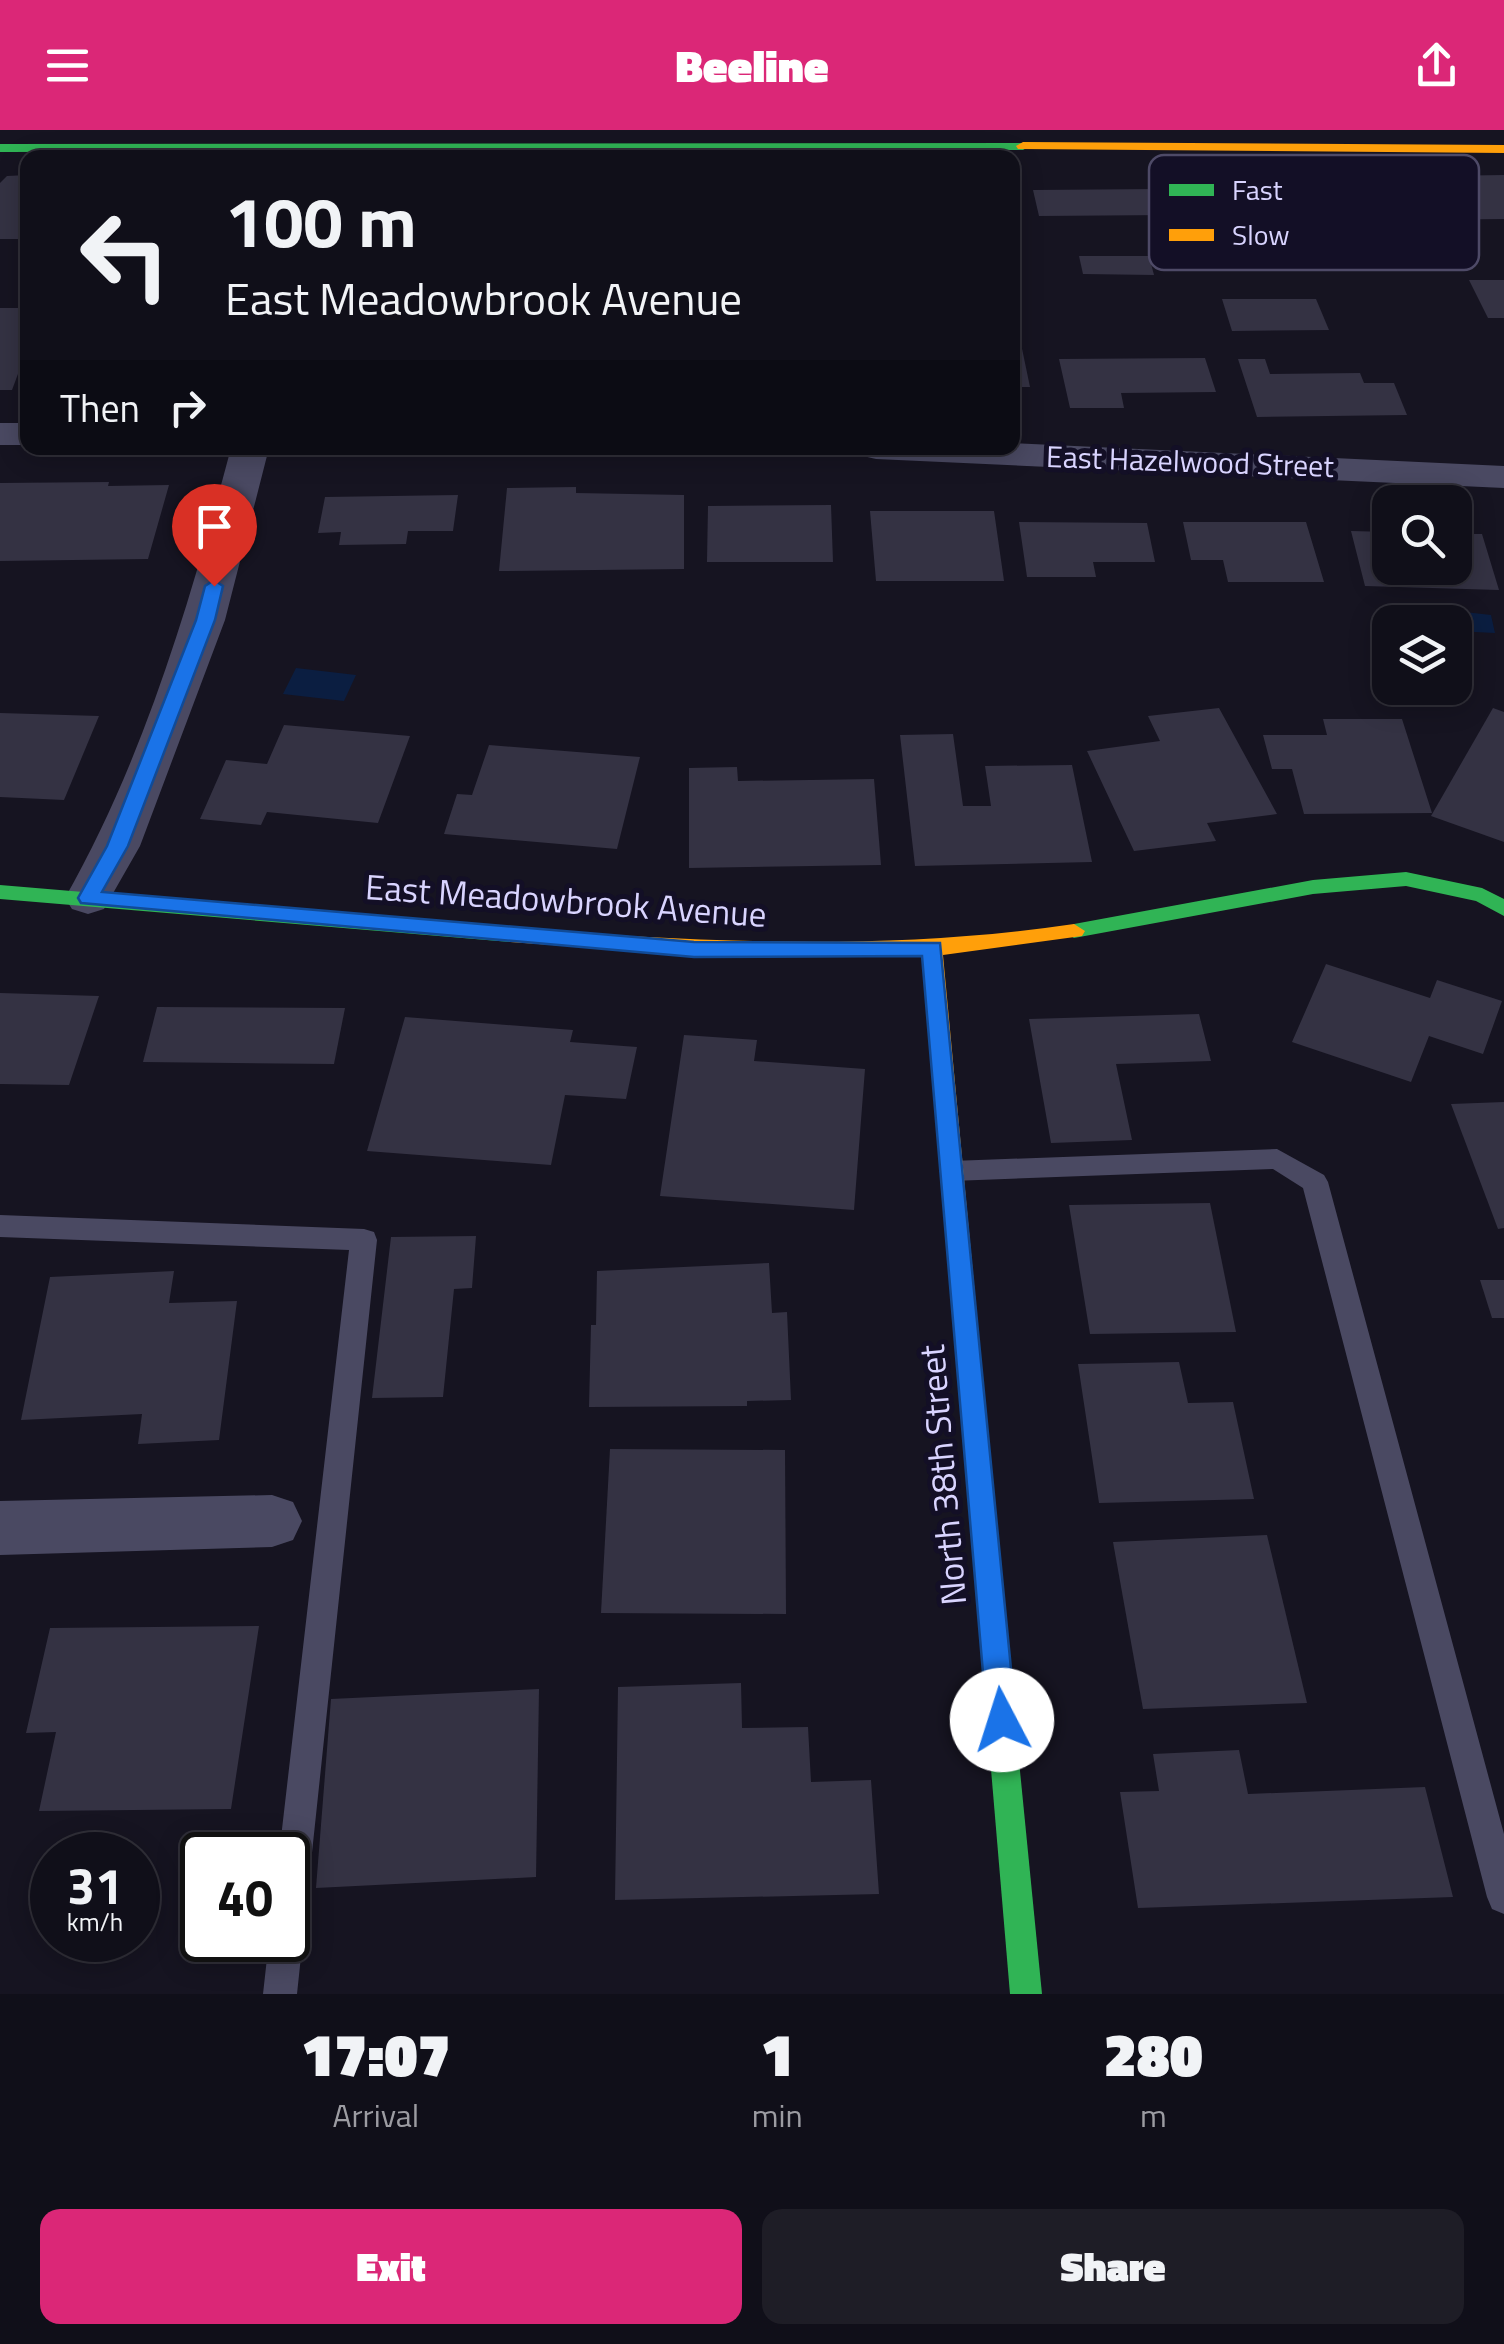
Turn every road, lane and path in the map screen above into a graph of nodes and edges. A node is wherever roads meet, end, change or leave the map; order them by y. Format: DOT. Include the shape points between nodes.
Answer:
graph roads {
  1 [pos="816,137"];
  2 [pos="0,148"];
  3 [pos="1504,149"];
  4 [pos="162,150"];
  5 [pos="389,150"];
  6 [pos="248,455"];
  7 [pos="1020,455"];
  8 [pos="1504,477"];
  9 [pos="0,892"];
  10 [pos="88,898"];
  11 [pos="1504,909"];
  12 [pos="932,948"];
  13 [pos="952,1171"];
  14 [pos="0,1226"];
  15 [pos="272,1521"];
  16 [pos="0,1528"];
  17 [pos="298,1832"];
  18 [pos="1504,1897"];
  19 [pos="284,1962"];
  20 [pos="280,1994"];
  21 [pos="1026,1994"];
  1 -- 3 [label="street"];
  1 -- 5 [label="street"];
  2 -- 4 [label="street"];
  6 -- 10 [label="street" via="206,620 117,846"];
  7 -- 8 [label="street, East Hazelwood Street"];
  9 -- 10 [label="street, East Meadowbrook Avenue"];
  10 -- 12 [label="street, East Meadowbrook Avenue" via="694,950"];
  11 -- 12 [label="street, East Meadowbrook Avenue" via="1482,895 1406,879 1313,887 1043,937"];
  12 -- 13 [label="street, North 38th Street"];
  13 -- 18 [label="lane" via="1278,1159 1315,1182"];
  13 -- 21 [label="street, North 38th Street"];
  14 -- 17 [label="lane" via="364,1240"];
  15 -- 16 [label="street"];
  19 -- 20 [label="lane"];
}
